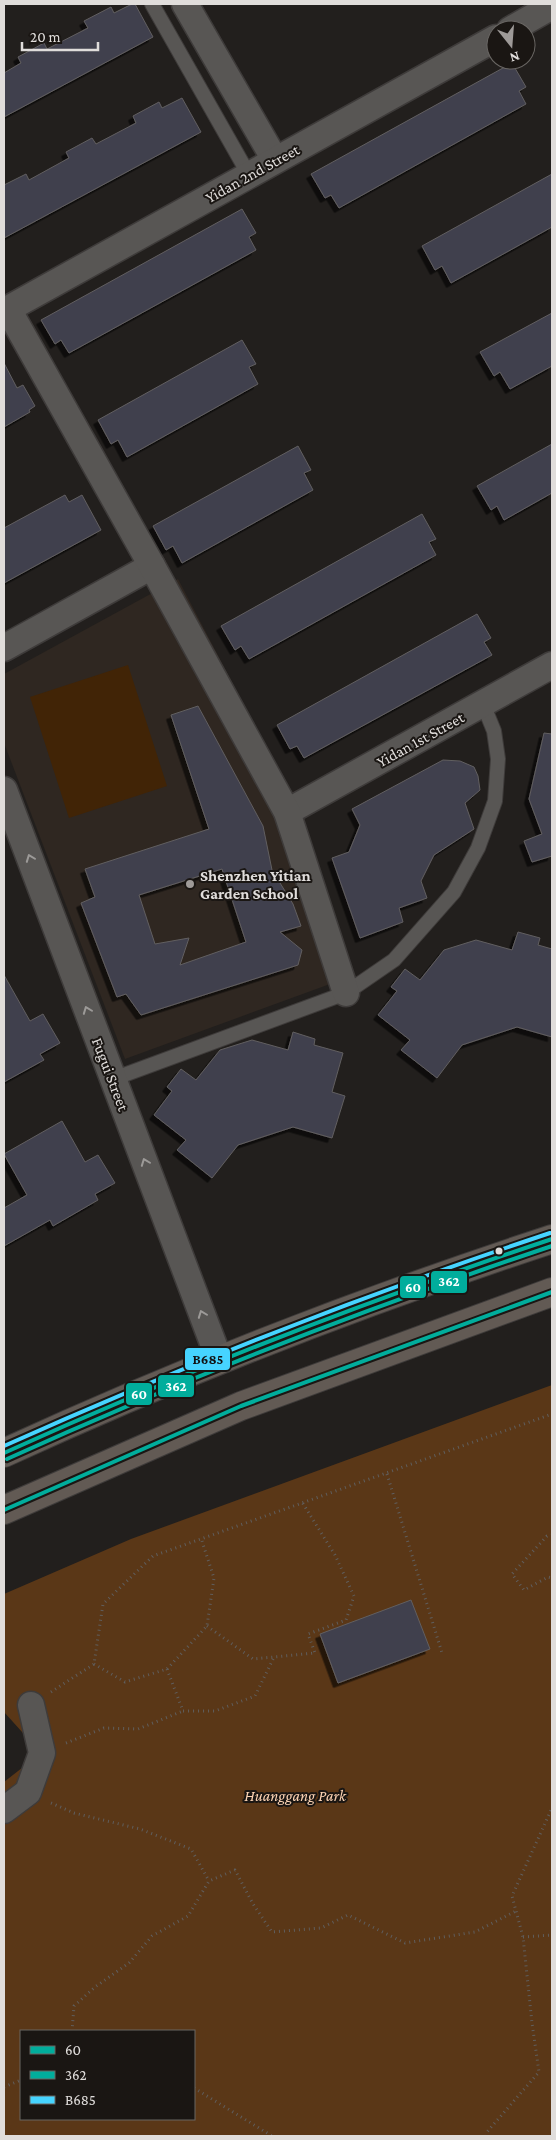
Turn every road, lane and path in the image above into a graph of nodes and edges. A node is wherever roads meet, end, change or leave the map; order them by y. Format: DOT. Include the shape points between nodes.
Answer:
graph roads {
  1 [pos="152,4"];
  2 [pos="185,4"];
  3 [pos="552,6"];
  4 [pos="528,20"];
  5 [pos="486,44"];
  6 [pos="275,160"];
  7 [pos="249,175"];
  8 [pos="152,566"];
  9 [pos="4,648"];
  10 [pos="552,666"];
  11 [pos="482,704"];
  12 [pos="4,790"];
  13 [pos="287,812"];
  14 [pos="346,993"];
  15 [pos="113,1079"];
  16 [pos="552,1239"];
  17 [pos="552,1292"];
  18 [pos="219,1359"];
  19 [pos="552,1414"];
  20 [pos="4,1453"];
  21 [pos="387,1474"];
  22 [pos="302,1502"];
  23 [pos="4,1510"];
  24 [pos="552,1535"];
  25 [pos="201,1538"];
  26 [pos="552,1578"];
  27 [pos="207,1626"];
  28 [pos="442,1653"];
  29 [pos="274,1657"];
  30 [pos="94,1664"];
  31 [pos="168,1669"];
  32 [pos="31,1706"];
  33 [pos="184,1711"];
  34 [pos="42,1753"];
  35 [pos="28,1792"];
  36 [pos="552,1808"];
  37 [pos="4,1810"];
  38 [pos="209,1881"];
  39 [pos="516,1911"];
  40 [pos="552,1935"];
  41 [pos="523,1937"];
  42 [pos="72,2030"];
  43 [pos="20,2080"];
  44 [pos="4,2087"];
  45 [pos="195,2089"];
  46 [pos="272,2136"];
  47 [pos="486,2136"];
  1 -- 7 [label="lane"];
  2 -- 6 [label="street"];
  3 -- 4 [label="street"];
  5 -- 6 [label="street, Yidan 2nd Street"];
  6 -- 7 [label="street, Yidan 2nd Street"];
  7 -- 8 [label="street, Yidan 2nd Street" via="8,309"];
  8 -- 9 [label="street"];
  8 -- 13 [label="street"];
  10 -- 11 [label="street, Yidan 1st Street"];
  11 -- 13 [label="street, Yidan 1st Street"];
  11 -- 14 [label="lane" via="494,731 498,759 496,801 478,848 454,892 394,960"];
  15 -- 12 [label="street, Fugui Street, one-way"];
  13 -- 14 [label="street"];
  14 -- 15 [label="lane"];
  18 -- 15 [label="street, Fugui Street, one-way"];
  16 -- 18 [label="main road" via="443,1275"];
  17 -- 23 [label="main road" via="241,1406"];
  18 -- 20 [label="main road"];
  19 -- 21 [label="path"];
  21 -- 22 [label="path"];
  21 -- 28 [label="path"];
  22 -- 25 [label="path"];
  22 -- 29 [label="path" via="335,1555 354,1596 346,1620 308,1634 314,1653"];
  24 -- 26 [label="path" via="547,1536 512,1574 524,1590"];
  25 -- 27 [label="path" via="214,1578"];
  25 -- 30 [label="path" via="153,1556 103,1604"];
  27 -- 29 [label="path" via="253,1658"];
  27 -- 31 [label="path"];
  29 -- 33 [label="path" via="255,1696 215,1711"];
  30 -- 31 [label="path" via="125,1682"];
  30 -- 32 [label="path"];
  31 -- 33 [label="path"];
  32 -- 34 [label="street"];
  33 -- 34 [label="path" via="138,1729 104,1728"];
  34 -- 35 [label="street"];
  35 -- 37 [label="street"];
  35 -- 38 [label="path" via="74,1813 140,1829 191,1849"];
  36 -- 39 [label="path" via="512,1896"];
  38 -- 39 [label="path" via="235,1870 272,1932 320,1928 348,1915 405,1942 475,1932"];
  38 -- 42 [label="path" via="188,1916 152,1936 129,1963 74,2006"];
  39 -- 41 [label="path"];
  40 -- 41 [label="path"];
  41 -- 47 [label="path" via="539,2072"];
  43 -- 44 [label="path"];
  45 -- 46 [label="path"];
}
